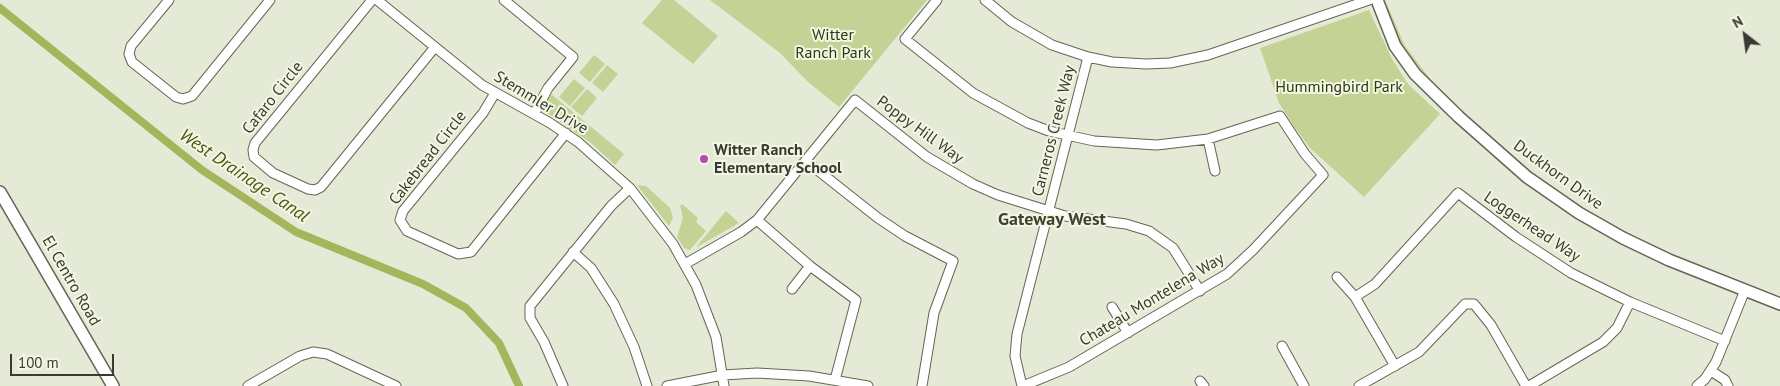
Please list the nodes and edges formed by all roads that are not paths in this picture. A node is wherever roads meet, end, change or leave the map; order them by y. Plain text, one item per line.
1 (169, 0) edge
2 (270, 0) edge
3 (372, 0) edge
4 (377, 0) edge
5 (504, 0) edge
6 (937, 0) edge
7 (985, 0) edge
8 (1369, 0) edge
9 (1377, 0) edge
10 (435, 47) junction
11 (1088, 58) junction
12 (495, 93) junction
13 (534, 114) junction
14 (566, 133) junction
15 (1068, 136) junction
16 (1208, 139) junction
17 (806, 161) junction
18 (1215, 171) dead end
19 (630, 188) junction
20 (0, 192) edge
21 (1048, 212) junction
22 (757, 220) junction
23 (573, 252) junction
24 (685, 264) junction
25 (810, 266) junction
26 (1337, 277) dead end
27 (792, 289) dead end
28 (1745, 290) junction
29 (1200, 291) junction
30 (1355, 297) junction
31 (1630, 302) junction
32 (1780, 304) edge
33 (1112, 307) dead end
34 (1128, 333) junction
35 (1725, 341) junction
36 (1282, 346) dead end
37 (1395, 366) junction
38 (1711, 371) junction
39 (723, 375) junction
40 (835, 380) junction
41 (113, 386) edge
42 (248, 386) edge
43 (396, 386) edge
44 (563, 386) edge
45 (647, 386) edge
46 (667, 386) edge
47 (724, 386) edge
48 (868, 386) edge
49 (922, 386) edge
50 (1023, 386) edge
51 (1304, 386) edge
52 (1360, 386) edge
53 (1527, 386) edge
54 (1697, 386) edge
55 (1728, 386) edge

1 - 2 street
3 - 10 street, Cafaro Circle
4 - 10 street, Stemmler Drive
5 - 13 street
6 - 15 street
7 - 11 street
8 - 11 street
9 - 28 street, Duckhorn Drive
10 - 12 street, Stemmler Drive
11 - 15 street, Carneros Creek Way
12 - 13 street, Stemmler Drive
12 - 14 street, Cakebread Circle
13 - 14 street, Stemmler Drive
14 - 19 street, Stemmler Drive
15 - 16 street
15 - 21 street, Carneros Creek Way
16 - 18 street
16 - 29 street, Chateau Montelena Way
17 - 21 street, Poppy Hill Way
17 - 22 street, Poppy Hill Way
17 - 49 street
19 - 23 street
19 - 24 street, Stemmler Drive
20 - 41 street, El Centro Road
21 - 29 street, Poppy Hill Way
21 - 50 street, Carneros Creek Way
22 - 24 street, Poppy Hill Way
22 - 25 street
23 - 44 street
23 - 45 street
24 - 39 street, Stemmler Drive
25 - 27 street
25 - 40 street
26 - 30 street
28 - 32 street, Duckhorn Drive
28 - 35 street
29 - 34 street, Chateau Montelena Way
30 - 31 street, Loggerhead Way
30 - 37 street
31 - 35 street, Loggerhead Way
31 - 53 street
33 - 34 street
34 - 50 street, Chateau Montelena Way
35 - 38 street
36 - 51 street
37 - 52 street
37 - 53 street
38 - 54 street
38 - 55 street
39 - 40 street
39 - 46 street
39 - 47 street, Stemmler Drive
40 - 48 street
42 - 43 street

